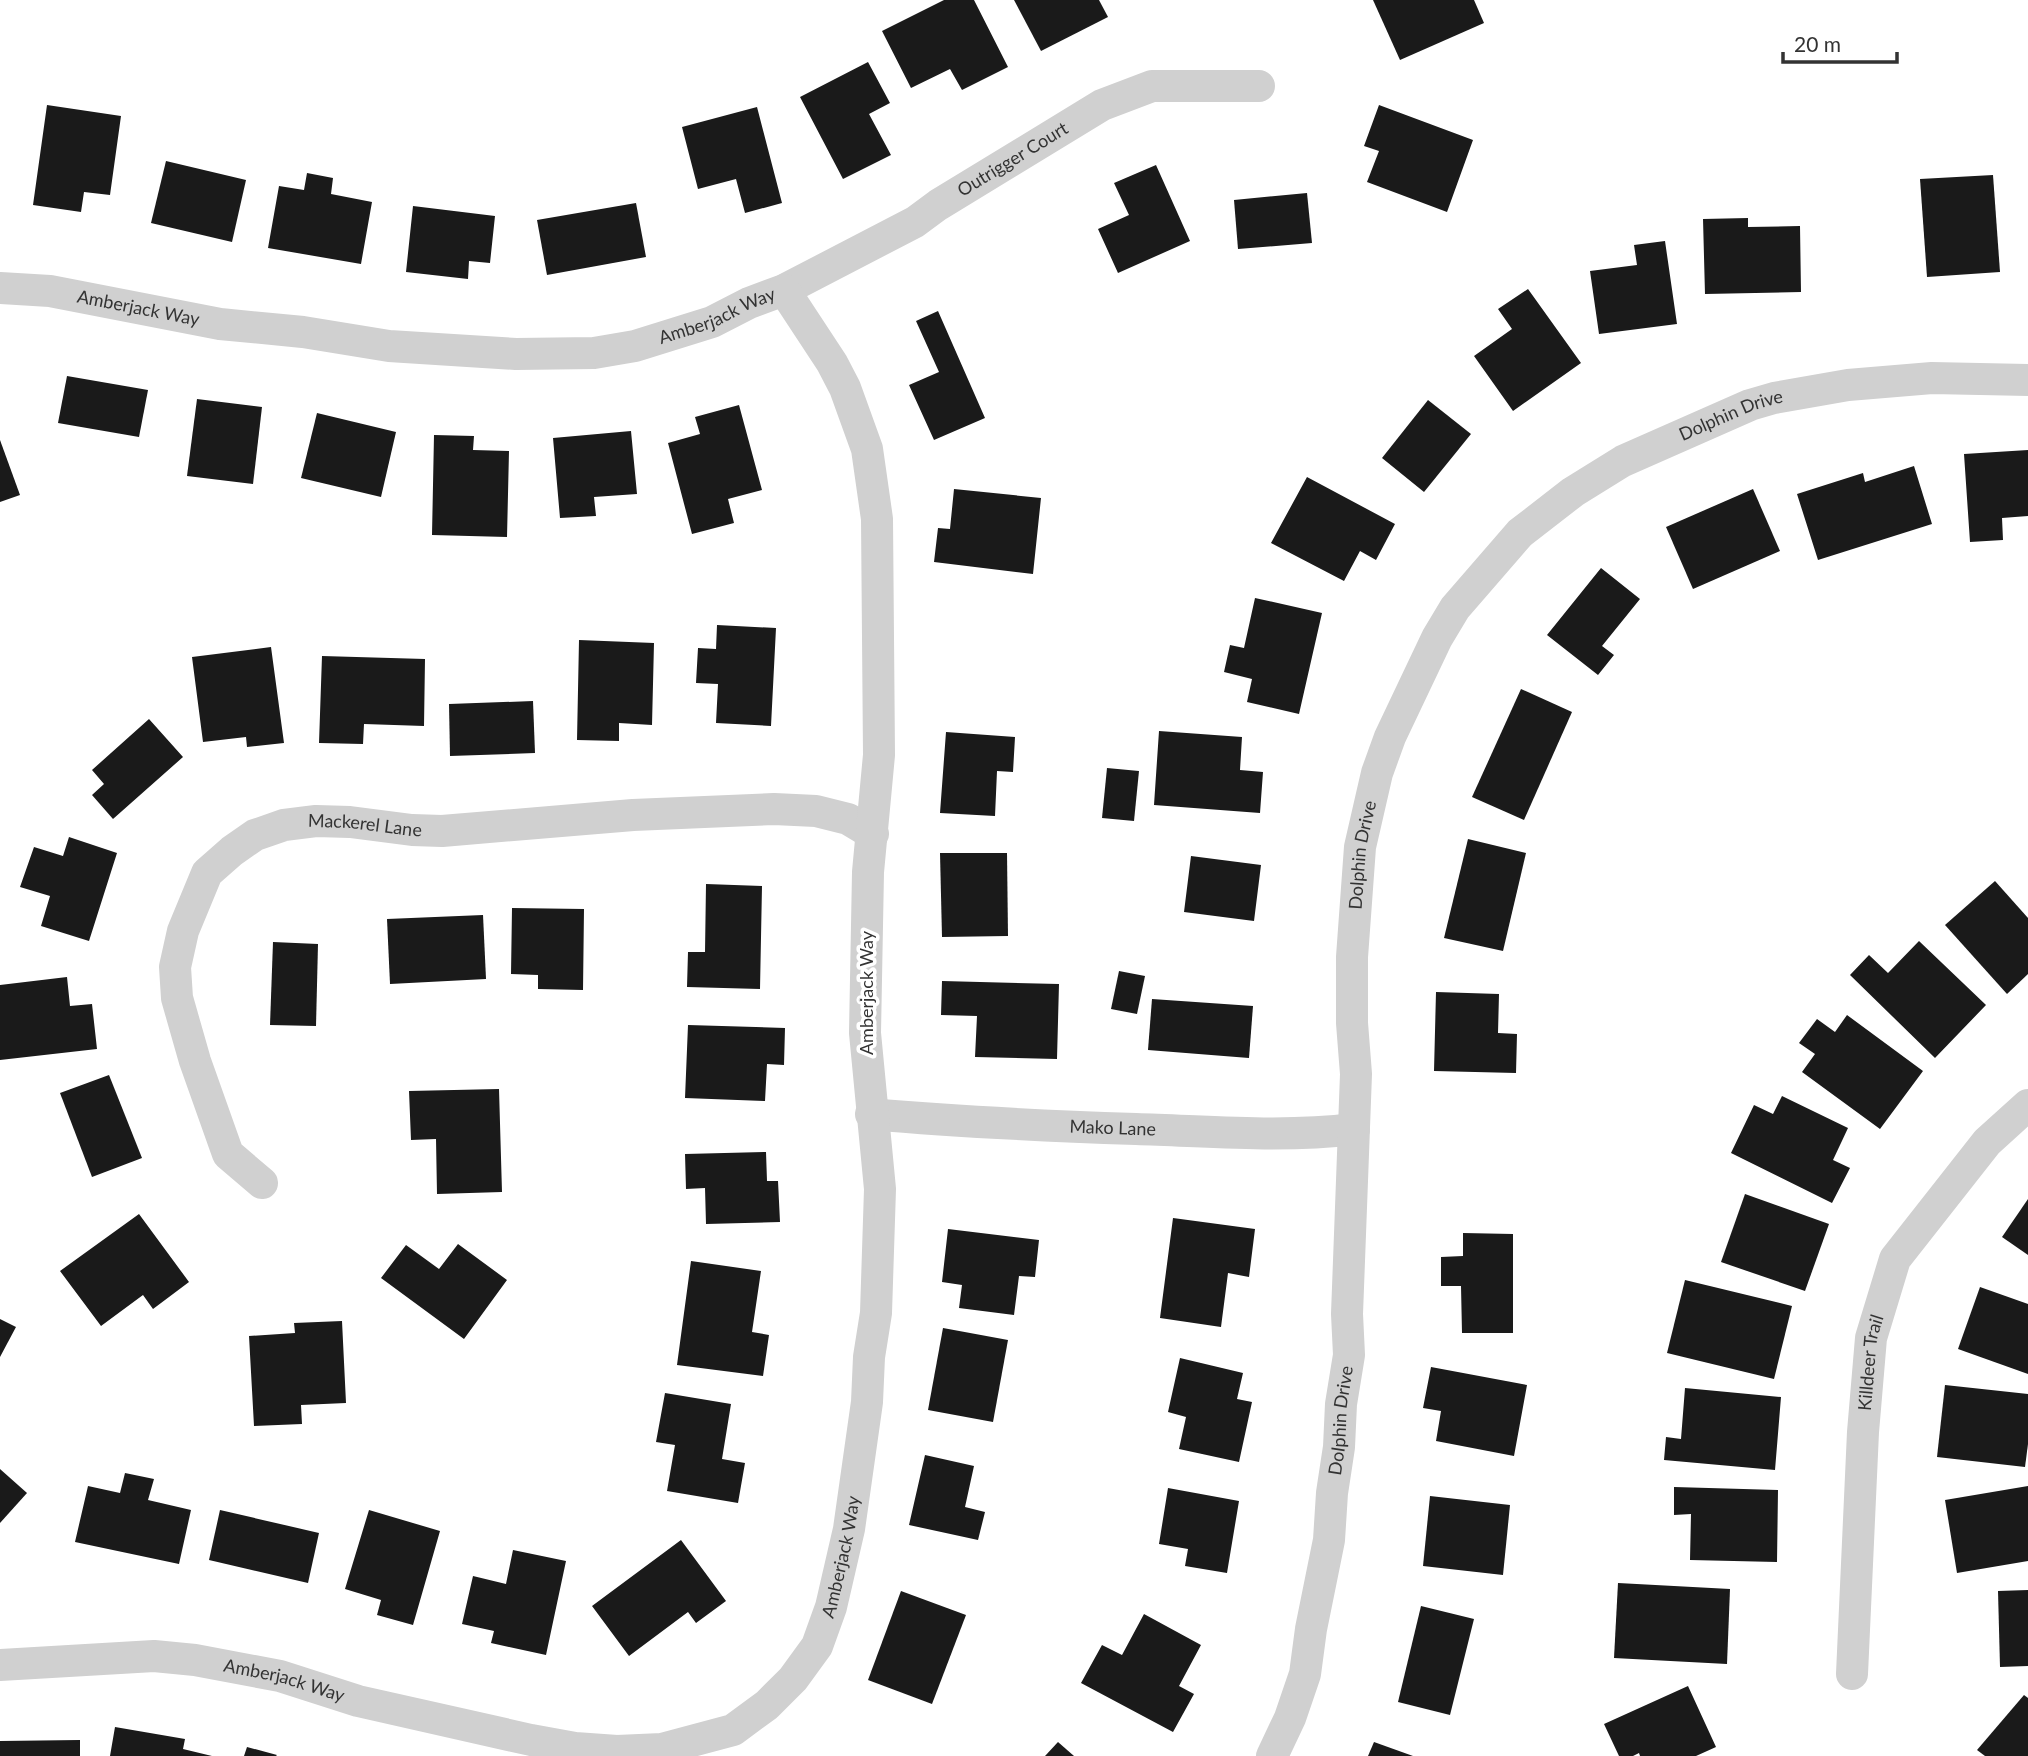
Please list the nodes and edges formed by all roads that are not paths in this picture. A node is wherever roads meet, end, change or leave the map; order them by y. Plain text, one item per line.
1 (1259, 86) dead end
2 (0, 288) edge
3 (783, 290) junction
4 (2028, 380) edge
5 (873, 834) junction
6 (2028, 1105) edge
7 (871, 1114) junction
8 (1354, 1129) junction
9 (262, 1182) dead end
10 (0, 1665) edge
11 (1853, 1674) dead end
12 (1272, 1756) edge

1 - 3 street, Outrigger Court
2 - 3 street, Amberjack Way
3 - 5 street, Amberjack Way
4 - 8 street, Dolphin Drive
5 - 7 street, Amberjack Way
5 - 9 street, Mackerel Lane
6 - 11 street, Killdeer Trail
7 - 8 street, Mako Lane
7 - 10 street, Amberjack Way
8 - 12 street, Dolphin Drive

